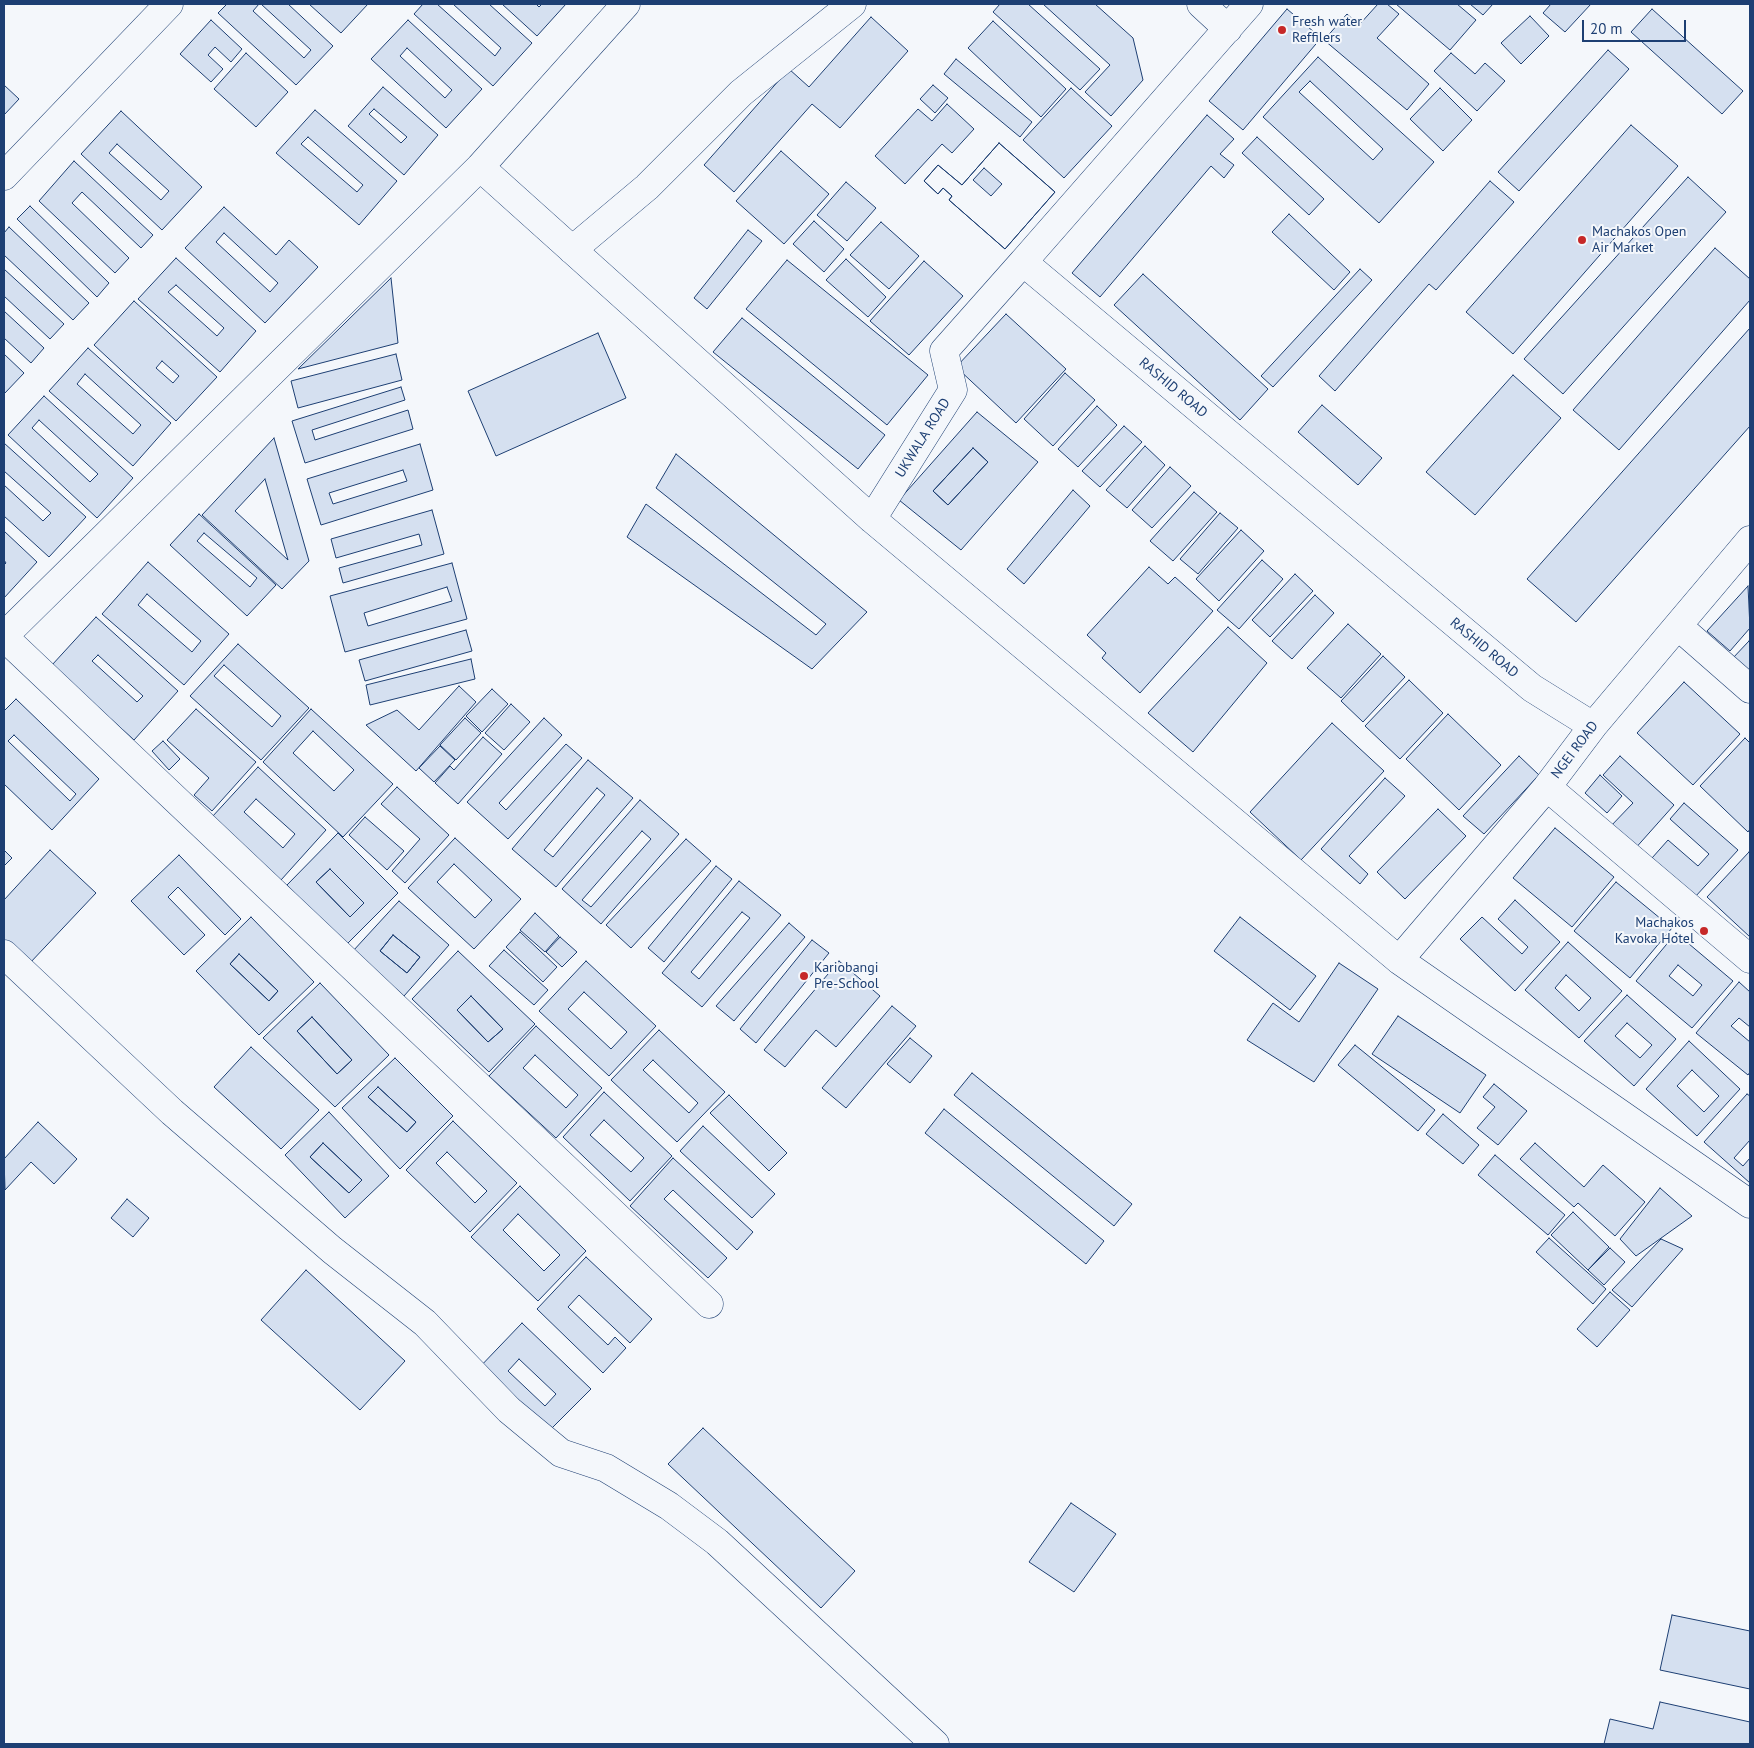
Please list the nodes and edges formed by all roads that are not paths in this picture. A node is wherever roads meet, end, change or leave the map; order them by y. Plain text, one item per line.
1 (169, 4) edge
2 (626, 4) edge
3 (852, 4) edge
4 (1201, 4) edge
5 (1249, 4) edge
6 (1228, 29) junction
7 (480, 167) junction
8 (4, 176) edge
9 (572, 250) junction
10 (1023, 262) junction
11 (872, 519) junction
12 (1750, 540) edge
13 (1678, 626) junction
14 (4, 637) edge
15 (1750, 688) edge
16 (1593, 726) junction
17 (1547, 787) junction
18 (4, 954) edge
19 (1399, 960) junction
20 (1750, 960) edge
21 (1750, 1204) edge
22 (709, 1304) dead end
23 (935, 1744) edge

1 - 8 street
2 - 7 street
3 - 9 street
4 - 6 street
5 - 6 street
6 - 10 street
7 - 9 street
7 - 14 street
9 - 11 street
10 - 11 street, UKWALA ROAD
10 - 16 street, RASHID ROAD
11 - 19 street
12 - 13 street, NGEI ROAD
13 - 15 street
13 - 16 street, NGEI ROAD
14 - 22 street
16 - 17 street, NGEI ROAD
17 - 19 street, NGEI ROAD
17 - 20 street
18 - 23 street
19 - 21 street

